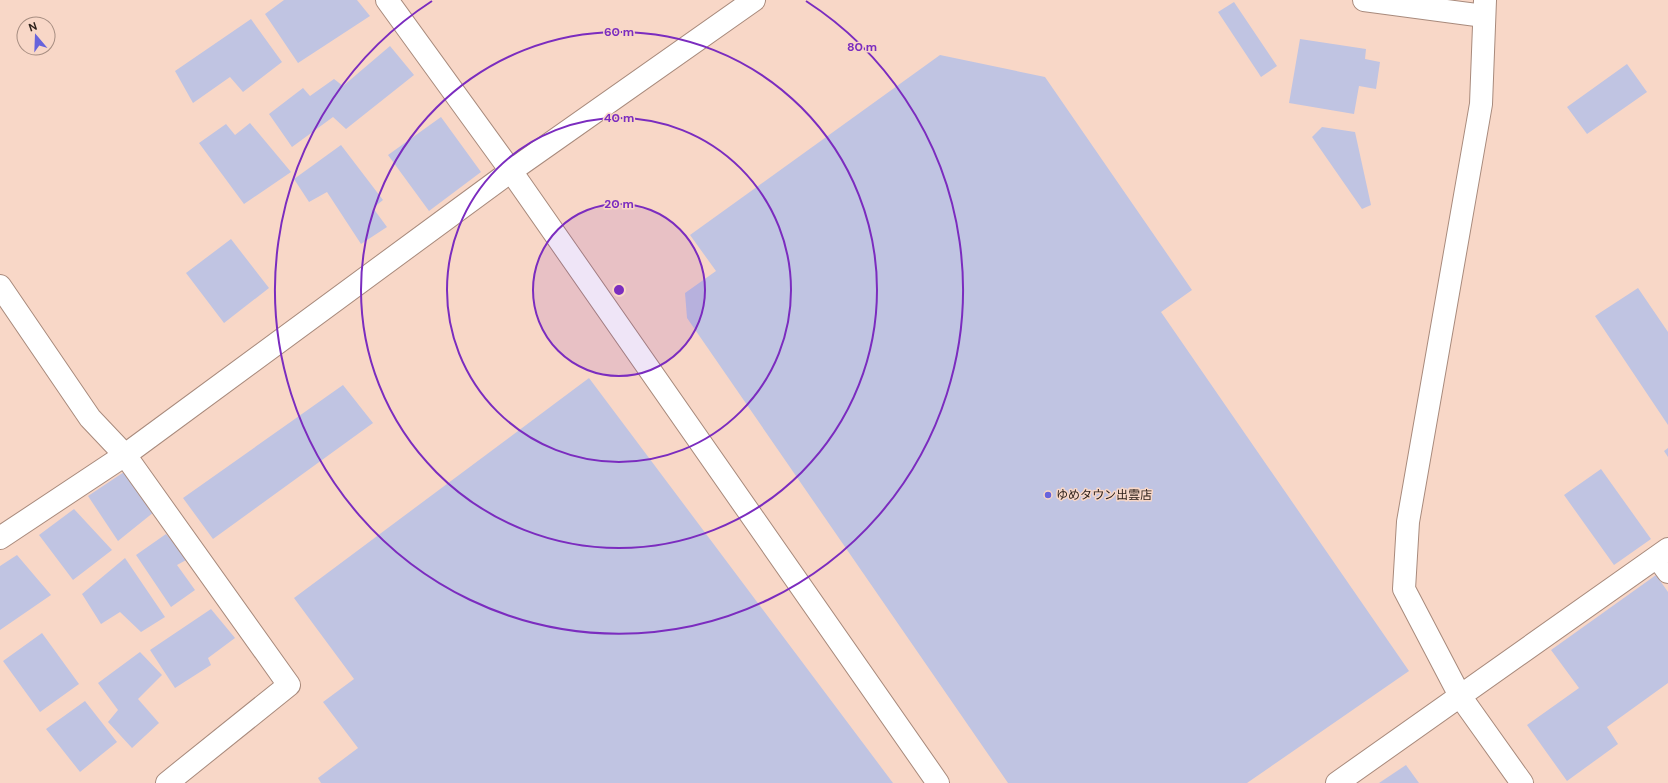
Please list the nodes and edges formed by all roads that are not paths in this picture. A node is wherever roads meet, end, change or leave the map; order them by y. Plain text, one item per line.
1 (387, 0) edge
2 (754, 0) edge
3 (1364, 0) edge
4 (1484, 8) edge
5 (512, 171) junction
6 (0, 286) edge
7 (124, 455) junction
8 (0, 538) edge
9 (1664, 559) edge
10 (1460, 696) junction
11 (167, 783) edge
12 (938, 783) edge
13 (1337, 783) edge
14 (1522, 783) edge

1 - 5 street
2 - 5 street
3 - 4 street
4 - 10 street
5 - 7 street
5 - 12 street
6 - 7 street
7 - 8 street
7 - 11 street
9 - 10 street
10 - 13 street
10 - 14 street

